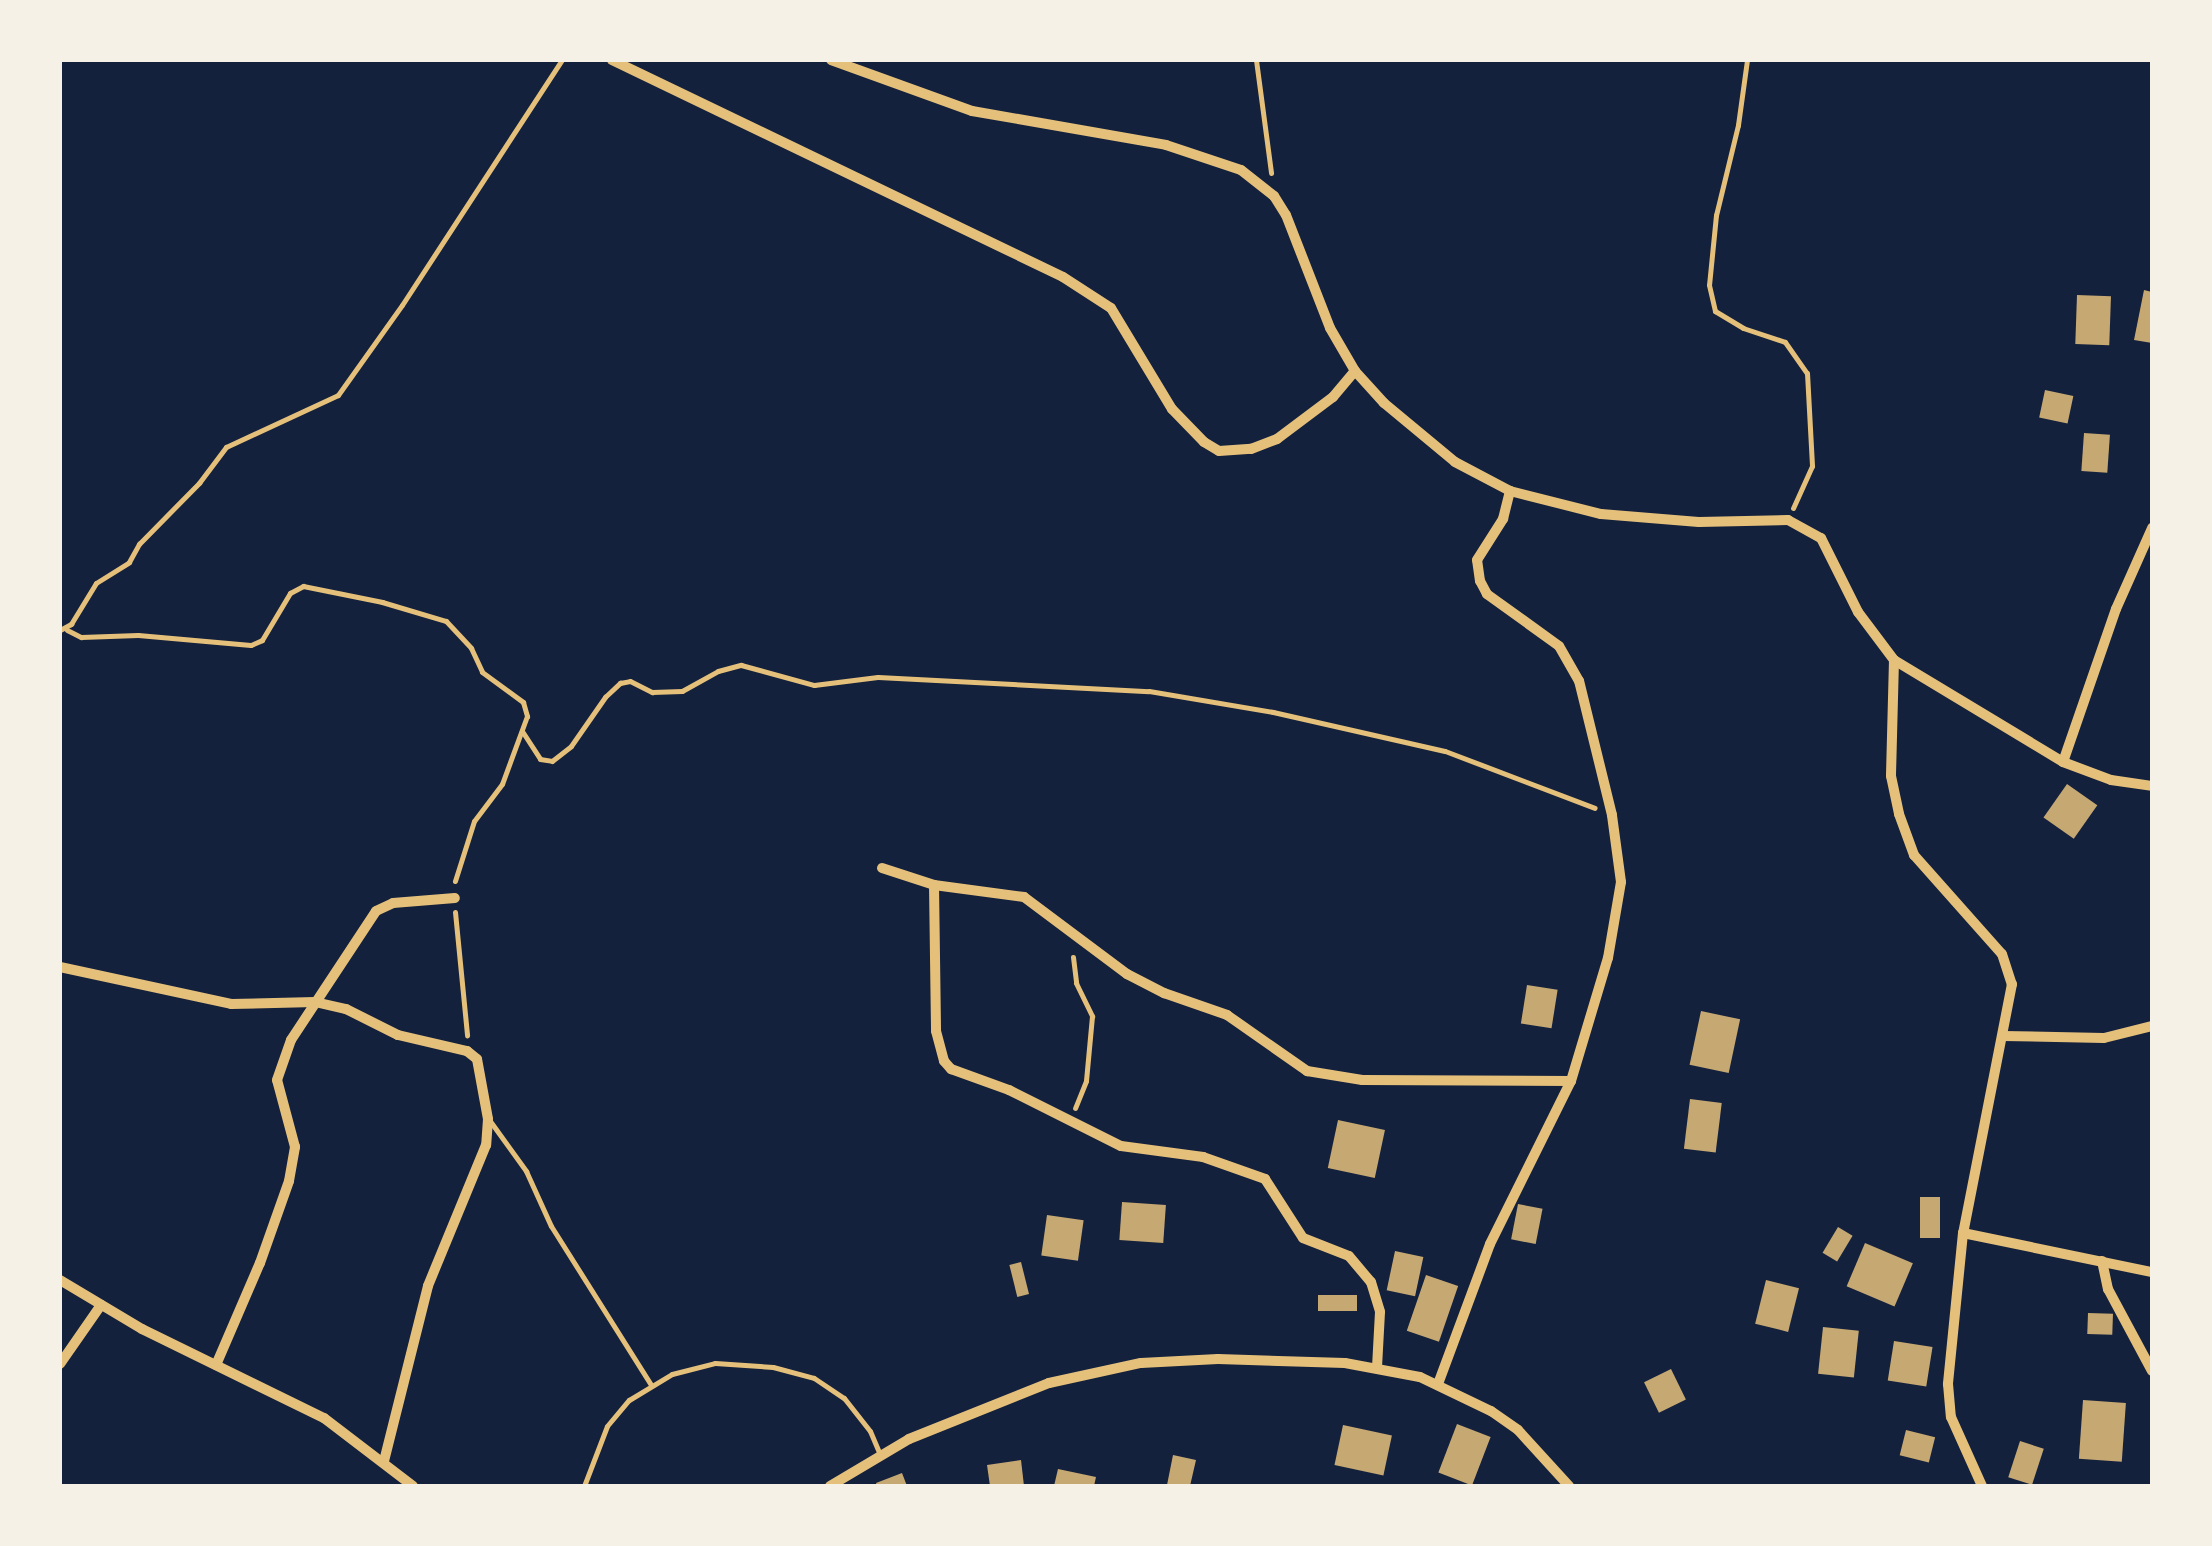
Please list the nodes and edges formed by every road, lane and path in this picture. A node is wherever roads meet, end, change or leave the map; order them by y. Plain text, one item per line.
1 (562, 60) edge
2 (612, 60) edge
3 (830, 60) edge
4 (1256, 60) edge
5 (1748, 60) edge
6 (1274, 196) junction
7 (1355, 371) junction
8 (1510, 490) junction
9 (1788, 520) junction
10 (2152, 528) edge
11 (63, 630) edge
12 (1894, 660) junction
13 (522, 731) junction
14 (2063, 762) junction
15 (2152, 786) edge
16 (1612, 814) junction
17 (882, 868) dead end
18 (934, 885) junction
19 (455, 898) junction
20 (1074, 934) junction
21 (60, 967) edge
22 (315, 1002) junction
23 (2152, 1026) edge
24 (2003, 1036) junction
25 (467, 1051) junction
26 (1571, 1080) junction
27 (488, 1119) junction
28 (1066, 1122) junction
29 (1963, 1233) junction
30 (2102, 1262) junction
31 (2152, 1272) edge
32 (60, 1280) edge
33 (101, 1305) junction
34 (60, 1364) edge
35 (216, 1365) junction
36 (1377, 1367) junction
37 (2152, 1371) edge
38 (1438, 1384) junction
39 (651, 1385) junction
40 (881, 1456) junction
41 (384, 1462) junction
42 (413, 1486) edge
43 (584, 1486) edge
44 (830, 1486) edge
45 (1569, 1486) edge
46 (1982, 1486) edge

1 - 11 path
2 - 7 street
3 - 6 street
4 - 6 path
5 - 9 path
6 - 7 street
7 - 8 street
8 - 9 street
8 - 16 street
9 - 12 street
10 - 14 street
11 - 13 path
12 - 14 street
12 - 24 street
13 - 16 path
13 - 19 path
14 - 15 street
16 - 26 street
17 - 18 street
18 - 20 street
18 - 28 street
19 - 22 street
19 - 25 path
20 - 26 street
20 - 28 path
21 - 22 street
22 - 25 street
22 - 35 street
23 - 24 street
24 - 29 street
25 - 27 street
26 - 38 street
27 - 39 lane
27 - 41 street
28 - 36 street
29 - 30 street
29 - 46 street
30 - 31 street
30 - 37 street
32 - 33 street
33 - 34 street
33 - 35 street
35 - 41 street
36 - 38 street
36 - 40 street
38 - 45 street
39 - 40 lane
39 - 43 lane
40 - 44 street
41 - 42 street

